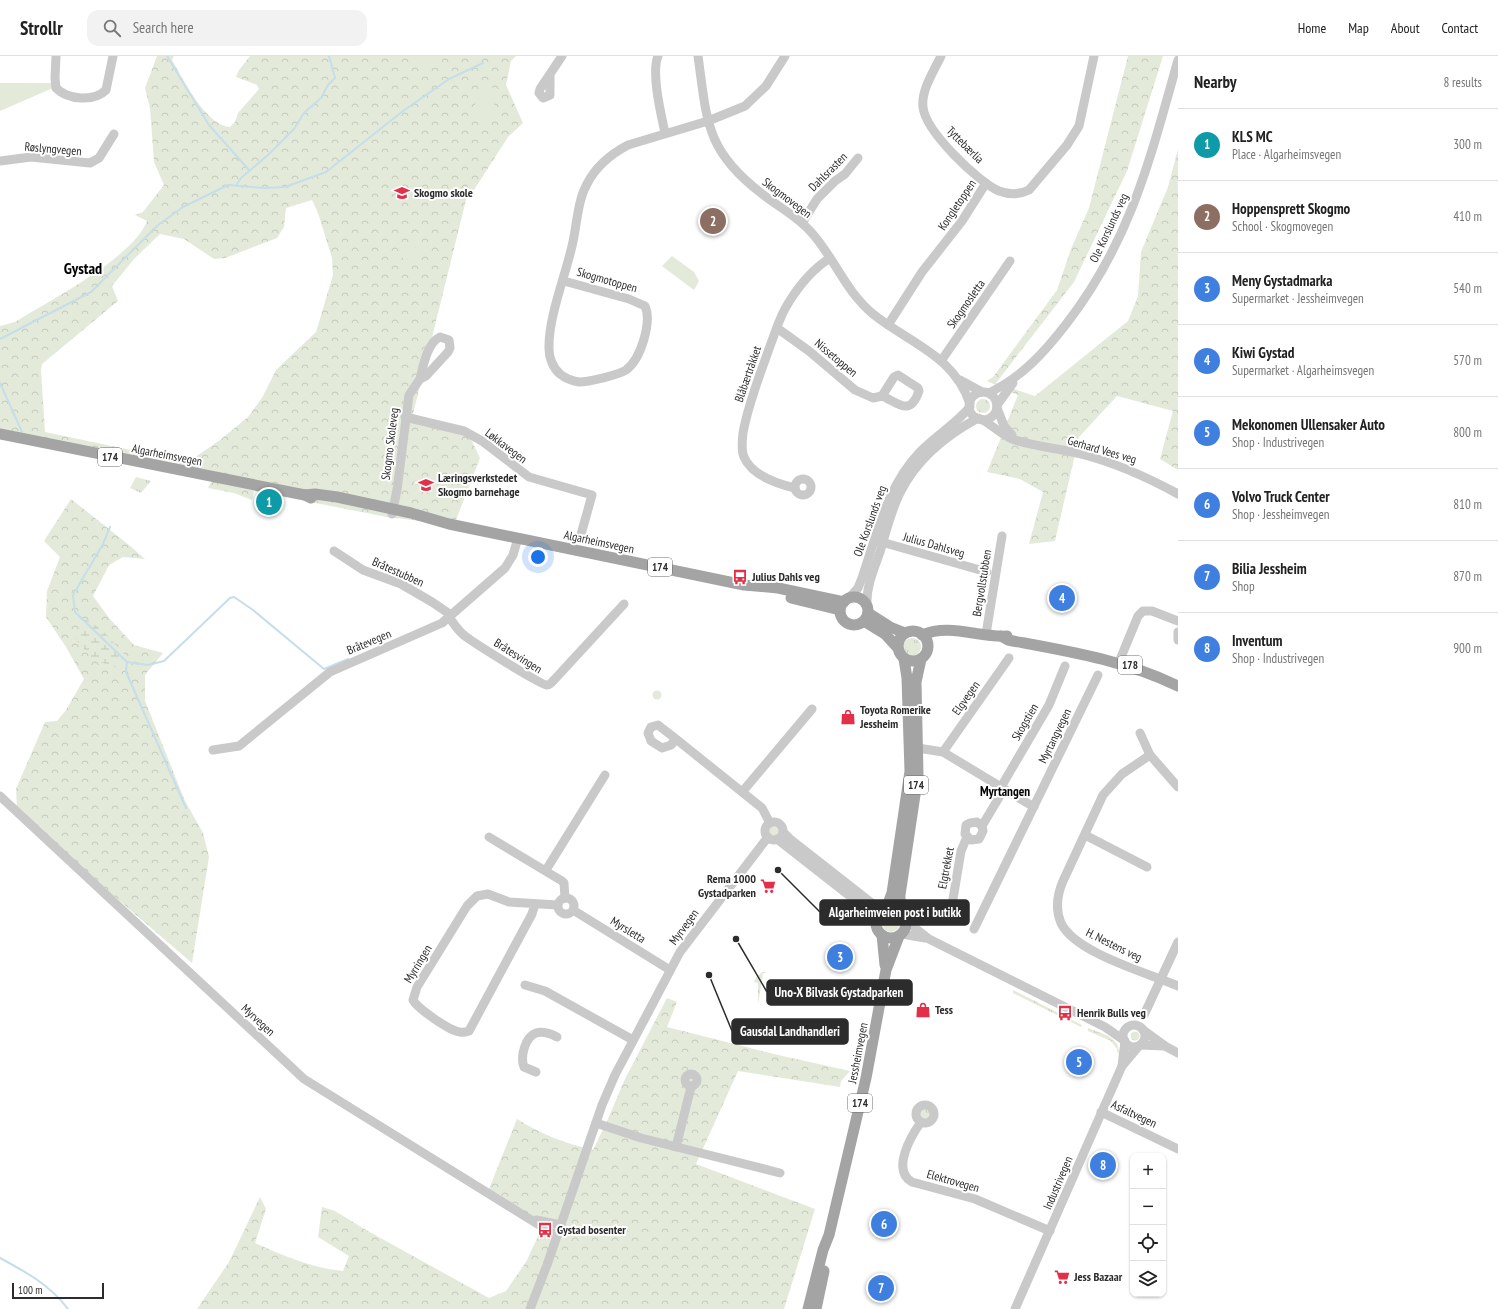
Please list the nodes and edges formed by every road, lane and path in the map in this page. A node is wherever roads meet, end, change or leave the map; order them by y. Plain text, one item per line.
1 (56, 56) edge
2 (113, 56) edge
3 (562, 56) edge
4 (658, 56) edge
5 (698, 56) edge
6 (785, 56) edge
7 (941, 56) edge
8 (1094, 56) edge
9 (1178, 60) edge
10 (550, 75) dead end
11 (708, 121) junction
12 (665, 132) junction
13 (114, 134) dead end
14 (858, 158) dead end
15 (0, 161) edge
16 (986, 183) junction
17 (802, 223) junction
18 (830, 258) junction
19 (1010, 261) dead end
20 (564, 281) junction
21 (888, 325) junction
22 (777, 328) junction
23 (941, 361) junction
24 (420, 380) dead end
25 (960, 380) junction
26 (1014, 380) junction
27 (986, 393) junction
28 (882, 396) dead end
29 (970, 405) junction
30 (997, 406) junction
31 (405, 417) junction
32 (980, 419) junction
33 (0, 434) edge
34 (1014, 440) junction
35 (795, 488) dead end
36 (1178, 494) edge
37 (392, 512) junction
38 (1002, 536) dead end
39 (518, 538) junction
40 (580, 538) dead end
41 (879, 542) junction
42 (334, 551) dead end
43 (987, 572) dead end
44 (845, 603) junction
45 (624, 604) dead end
46 (866, 613) junction
47 (450, 616) junction
48 (1178, 621) edge
49 (953, 632) junction
50 (1178, 632) edge
51 (905, 633) junction
52 (922, 634) junction
53 (986, 634) junction
54 (1178, 640) edge
55 (897, 647) junction
56 (928, 648) junction
57 (1009, 658) dead end
58 (904, 659) junction
59 (921, 659) junction
60 (1119, 662) junction
61 (1065, 666) dead end
62 (1098, 675) dead end
63 (1178, 686) edge
64 (812, 709) dead end
65 (1140, 733) dead end
66 (676, 739) dead end
67 (918, 748) junction
68 (213, 750) dead end
69 (943, 752) junction
70 (1150, 755) junction
71 (605, 775) dead end
72 (1178, 787) edge
73 (1003, 788) junction
74 (743, 791) junction
75 (0, 796) edge
76 (1034, 807) junction
77 (770, 823) junction
78 (982, 826) junction
79 (783, 832) junction
80 (1084, 835) junction
81 (489, 837) dead end
82 (967, 837) junction
83 (772, 838) junction
84 (1147, 867) dead end
85 (546, 870) junction
86 (565, 898) junction
87 (534, 904) junction
88 (557, 905) junction
89 (952, 905) dead end
90 (573, 910) junction
91 (884, 910) junction
92 (900, 911) junction
93 (876, 921) junction
94 (906, 921) junction
95 (974, 929) dead end
96 (882, 935) junction
97 (900, 935) junction
98 (929, 939) junction
99 (1178, 942) edge
100 (670, 970) junction
101 (886, 970) junction
102 (1160, 979) junction
103 (525, 985) dead end
104 (1178, 986) edge
105 (1144, 1015) dead end
106 (1105, 1027) junction
107 (1129, 1027) junction
108 (1142, 1030) junction
109 (557, 1037) dead end
110 (633, 1040) junction
111 (1125, 1041) junction
112 (1139, 1046) junction
113 (1165, 1046) junction
114 (1178, 1053) edge
115 (1122, 1066) junction
116 (536, 1072) dead end
117 (691, 1086) dead end
118 (1101, 1112) junction
119 (921, 1122) dead end
120 (596, 1123) junction
121 (676, 1147) junction
122 (1178, 1149) edge
123 (780, 1173) dead end
124 (532, 1220) junction
125 (561, 1225) junction
126 (1050, 1231) junction
127 (829, 1235) junction
128 (557, 1236) junction
129 (530, 1309) edge
130 (808, 1309) edge
131 (816, 1309) edge
132 (1015, 1309) edge

1 - 2 street
3 - 10 street
4 - 12 street
5 - 11 street, Skogmovegen
6 - 11 street, Skogmotoppen
7 - 16 street, Tyttebærlia
8 - 16 street, Kongletoppen
9 - 26 street, Ole Korslunds veg
11 - 12 street, Skogmotoppen
11 - 17 street, Skogmovegen
12 - 20 street, Skogmotoppen
13 - 15 street, Røslyngvegen
14 - 17 street, Dahlsrasten
16 - 21 street, Kongletoppen
17 - 18 street, Skogmovegen
18 - 21 street, Skogmovegen
18 - 22 street, Blåbærtråkket
19 - 23 street, Skogmosletta
20 - 20 street, Skogmotoppen
21 - 23 street, Skogmovegen
22 - 28 street, Nissetoppen
22 - 35 street, Blåbærtråkket
23 - 25 street, Skogmovegen
24 - 31 street, Skogmo Skoleveg
25 - 27 street, Skogmovegen
25 - 29 street, Skogmovegen
26 - 27 street, Ole Korslunds veg
26 - 30 street, Ole Korslunds veg
27 - 29 street
27 - 30 street
29 - 32 street
29 - 41 street, Ole Korslunds veg
30 - 32 street
30 - 34 street
31 - 37 street, Skogmo Skoleveg
31 - 40 street, Løkkavegen
32 - 34 street, Gerhard Vees veg
32 - 41 street, Ole Korslunds veg
33 - 37 main road, Algarheimsvegen / 174
34 - 36 street, Gerhard Vees veg
37 - 39 main road, Algarheimsvegen / 174
38 - 53 street, Bergvollstubben
39 - 44 main road, Algarheimsvegen / 174
39 - 47 street, Bråtevegen
41 - 43 street, Julius Dahlsveg
41 - 44 street, Ole Korslunds veg
41 - 46 street, Ole Korslunds veg
42 - 47 street, Bråtestubben
44 - 46 main road, 174
44 - 46 main road
45 - 47 street, Bråtesvingen
46 - 51 main road, 174
46 - 55 main road, 174
47 - 68 street, Bråtevegen
48 - 60 street
49 - 52 main road, 178
49 - 53 main road, 178
49 - 56 main road, 178
50 - 54 street
51 - 52 main road, 174
51 - 55 main road
52 - 56 main road
53 - 60 main road, 178
55 - 58 main road, 174
56 - 59 main road, 174
57 - 69 street, Elgvegen
58 - 59 main road
58 - 91 main road, 174
59 - 67 main road, 174
60 - 63 main road, 178
61 - 73 street, Skogstien
62 - 76 street, Myrtangvegen
64 - 74 street
65 - 70 street
66 - 74 street
67 - 69 street
67 - 92 main road, 174
69 - 73 street
70 - 72 street
70 - 80 street, H. Nestens veg
71 - 85 street
73 - 76 street
73 - 78 street, Elgtrekket
74 - 77 street
75 - 124 street, Myrvegen
76 - 95 street, Myrtangvegen
77 - 79 street
77 - 83 street
78 - 82 street, Elgtrekket
78 - 82 street, Elgtrekket
79 - 83 street
79 - 91 street
80 - 84 street
80 - 102 street, H. Nestens veg
81 - 85 street
82 - 89 street, Elgtrekket
83 - 93 street
83 - 100 street, Myrvegen
85 - 86 street
86 - 88 street
86 - 90 street
87 - 87 street, Myrringen
87 - 88 street, Myrringen
88 - 90 street
90 - 100 street, Myrsletta
91 - 92 main road
91 - 93 main road, 174
92 - 94 main road
93 - 96 main road, 174
94 - 97 main road, 174
94 - 98 street
96 - 97 main road
96 - 101 main road, Jessheimvegen / 174
97 - 98 street
97 - 101 main road, Jessheimvegen / 174
98 - 106 street
99 - 102 street
100 - 110 street, Myrvegen
101 - 127 main road, Jessheimvegen / 174
102 - 104 street, H. Nestens veg
102 - 105 street
103 - 110 street
106 - 107 street
106 - 111 street
107 - 108 street
107 - 111 street
108 - 112 street
108 - 113 street
109 - 116 street
110 - 120 street, Myrvegen
111 - 112 street
111 - 115 street, Industrivegen
112 - 113 street
112 - 115 street, Industrivegen
113 - 114 street
115 - 118 street, Industrivegen
117 - 121 street
118 - 122 street, Asfaltvegen
118 - 126 street, Industrivegen
119 - 126 street, Elektrovegen
120 - 121 street
120 - 125 street, Myrvegen
121 - 123 street
124 - 125 street, Myrvegen
124 - 128 street, Myrvegen
125 - 128 street, Myrvegen
126 - 132 street, Industrivegen
127 - 130 main road, Jessheimvegen / 174
127 - 131 main road, Jessheimvegen / 174
128 - 129 street, Myrvegen

